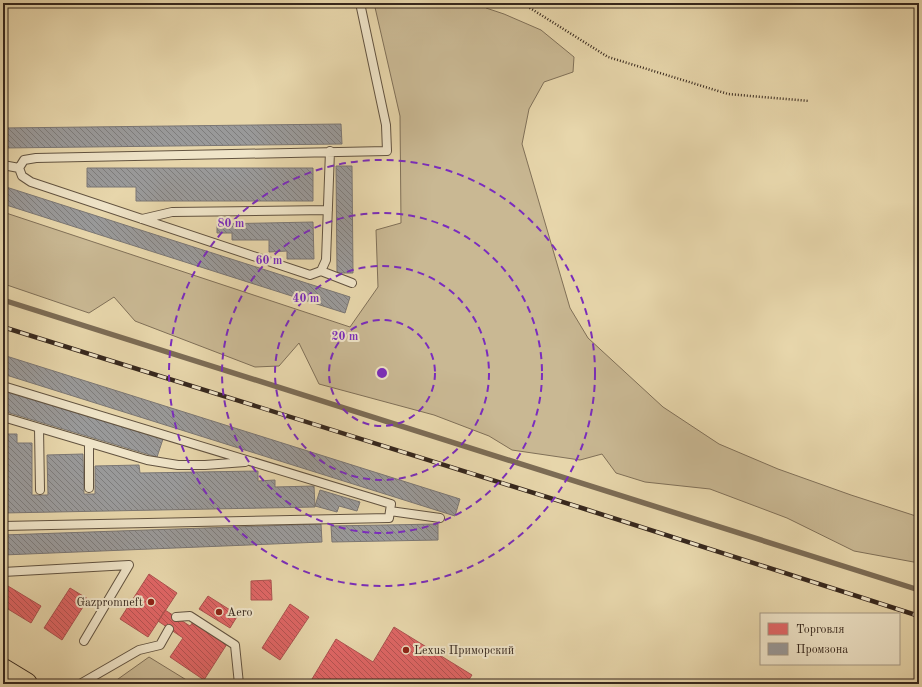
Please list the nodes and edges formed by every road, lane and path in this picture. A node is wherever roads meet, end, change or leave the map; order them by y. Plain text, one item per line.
1 (360, 3) edge
2 (522, 3) edge
3 (809, 101) dead end
4 (330, 151) junction
5 (3, 166) edge
6 (19, 168) junction
7 (328, 210) junction
8 (142, 219) junction
9 (321, 271) junction
10 (352, 283) dead end
11 (3, 386) edge
12 (3, 417) edge
13 (39, 428) junction
14 (89, 443) junction
15 (250, 461) junction
16 (90, 488) dead end
17 (40, 490) dead end
18 (390, 511) junction
19 (440, 518) dead end
20 (3, 526) edge
21 (3, 572) edge
22 (176, 618) dead end
23 (169, 629) dead end
24 (84, 642) dead end
25 (3, 670) edge
26 (26, 684) edge
27 (80, 684) edge
28 (239, 684) edge

1 - 4 lane
2 - 3 path
4 - 6 lane
4 - 7 lane
5 - 6 lane
6 - 8 lane
7 - 8 lane
7 - 9 lane
8 - 9 lane
9 - 10 lane
11 - 15 lane
12 - 13 lane
13 - 14 lane
13 - 17 lane
14 - 15 lane
14 - 16 lane
15 - 18 lane
18 - 19 lane
18 - 20 lane
21 - 24 lane
22 - 28 lane
23 - 27 lane
25 - 26 main road

